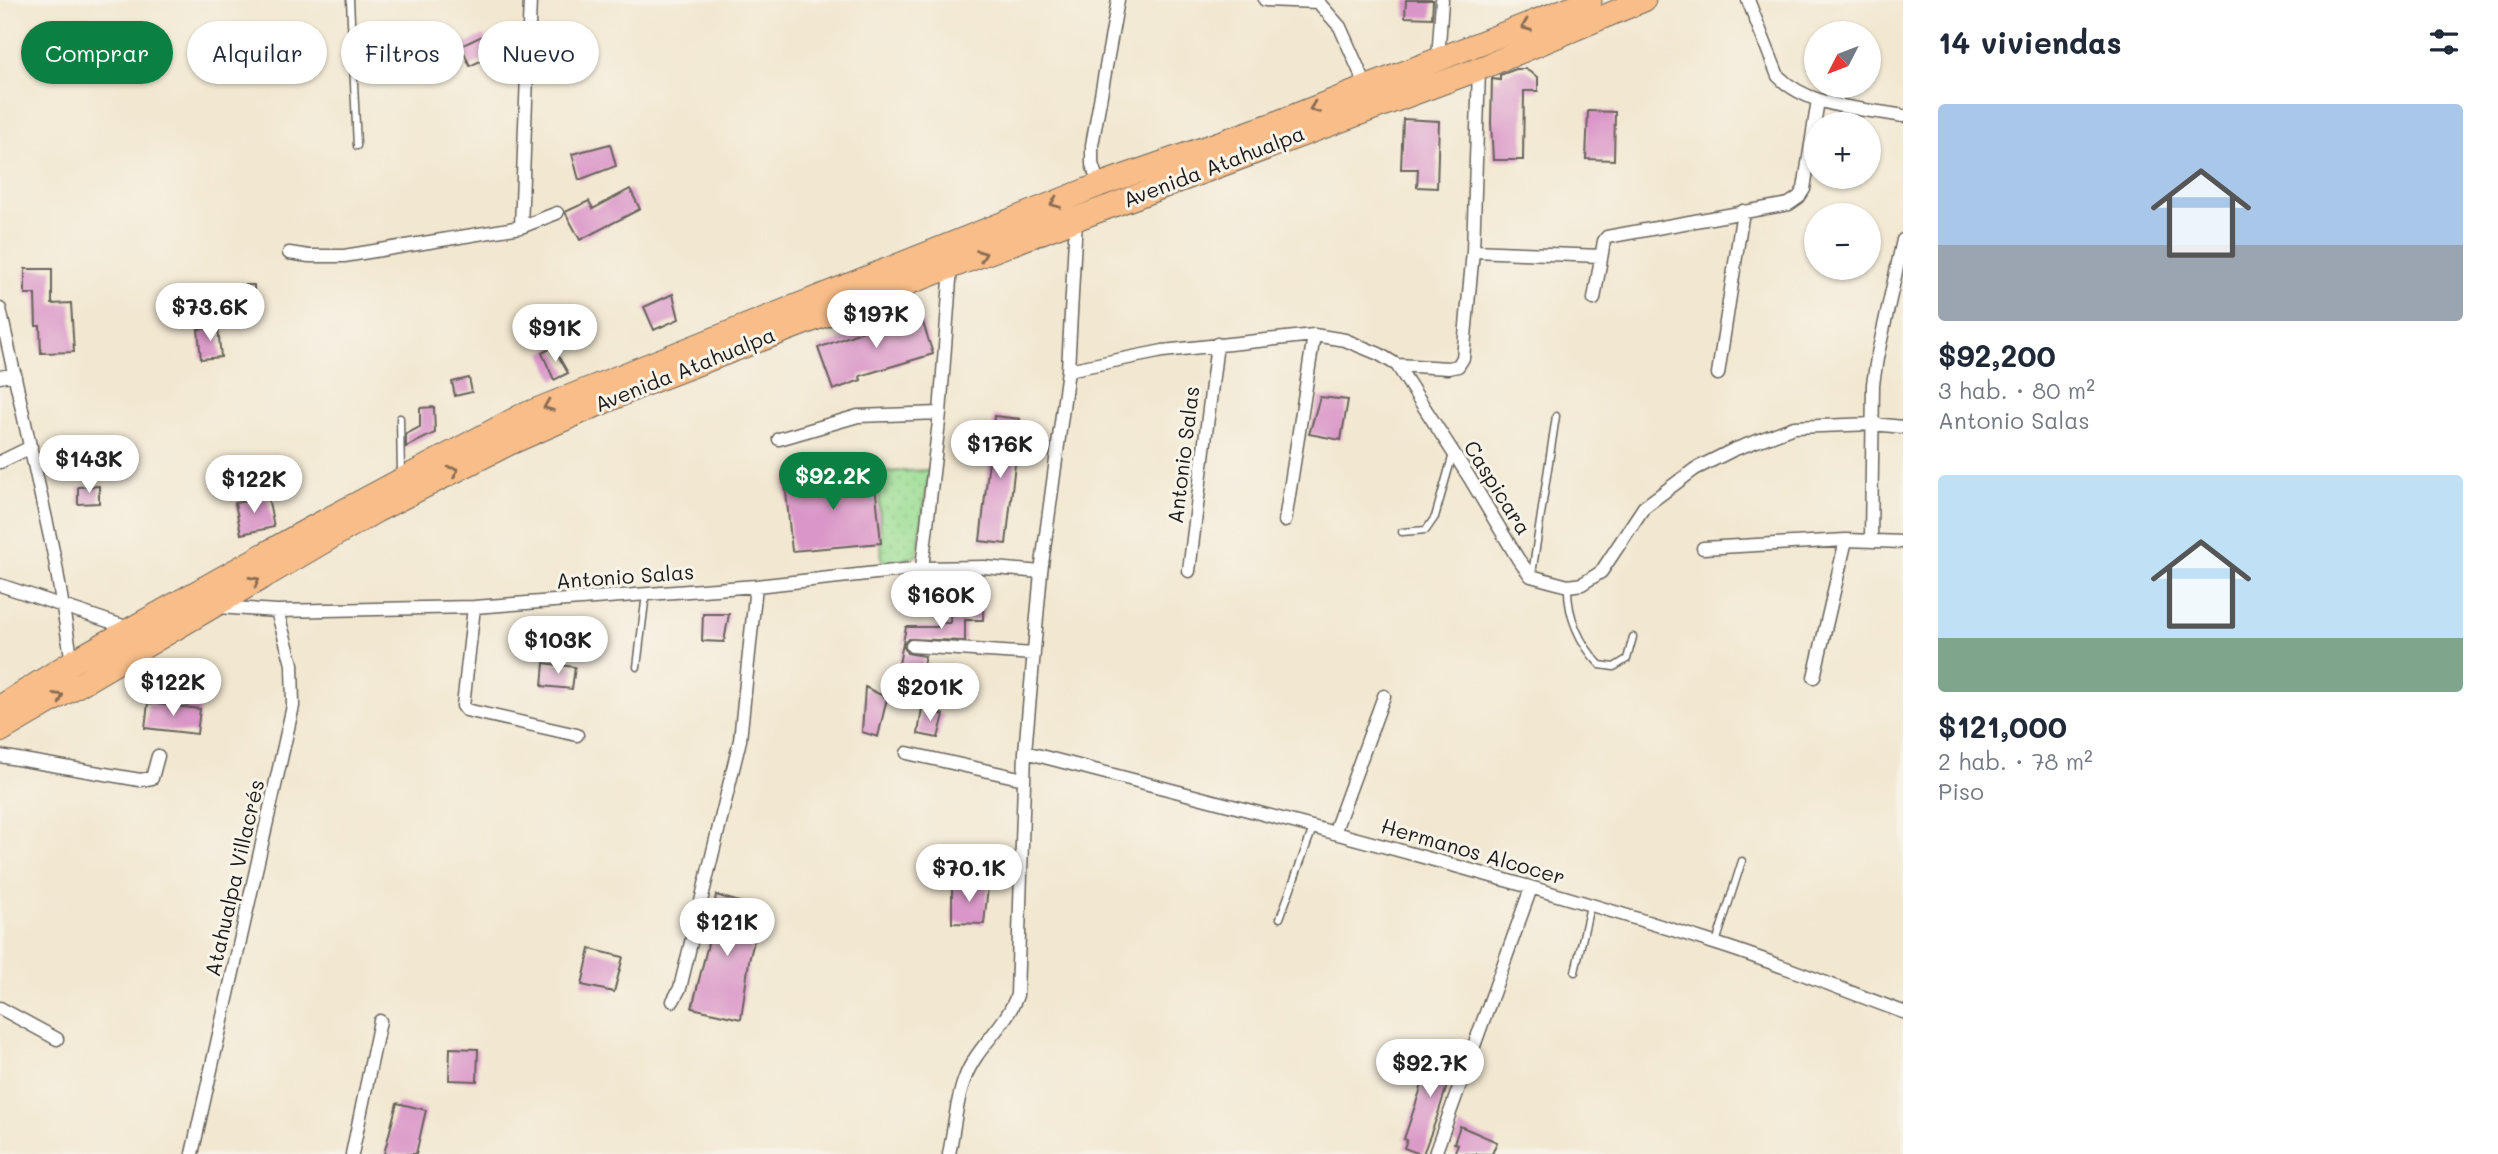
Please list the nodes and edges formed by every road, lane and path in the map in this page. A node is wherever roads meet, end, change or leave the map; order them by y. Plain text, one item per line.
1 (350, 0) edge
2 (530, 0) edge
3 (1118, 0) edge
4 (1265, 0) edge
5 (1443, 0) edge
6 (1590, 0) edge
7 (1644, 0) edge
8 (1748, 0) edge
9 (1318, 1) edge
10 (1438, 60) junction
11 (1479, 69) junction
12 (1367, 88) junction
13 (1818, 100) junction
14 (1903, 116) edge
15 (357, 146) dead end
16 (1099, 185) junction
17 (1743, 211) junction
18 (557, 213) dead end
19 (1076, 219) junction
20 (521, 228) junction
21 (1903, 240) edge
22 (1473, 251) junction
23 (289, 253) dead end
24 (1601, 256) junction
25 (951, 267) junction
26 (1594, 299) dead end
27 (0, 309) edge
28 (1314, 335) junction
29 (1217, 344) junction
30 (1397, 365) junction
31 (1068, 370) junction
32 (15, 374) junction
33 (1718, 374) dead end
34 (0, 377) edge
35 (940, 413) junction
36 (1556, 415) dead end
37 (400, 418) dead end
38 (1873, 424) junction
39 (1903, 427) edge
40 (779, 439) dead end
41 (31, 447) junction
42 (1453, 454) junction
43 (0, 462) edge
44 (401, 479) junction
45 (1284, 520) dead end
46 (1402, 532) dead end
47 (1846, 540) junction
48 (1871, 540) junction
49 (1903, 542) edge
50 (1703, 548) dead end
51 (922, 568) junction
52 (1189, 571) dead end
53 (1041, 572) junction
54 (1531, 576) junction
55 (0, 585) edge
56 (756, 586) junction
57 (1568, 586) junction
58 (646, 594) junction
59 (62, 605) junction
60 (211, 607) junction
61 (474, 607) junction
62 (277, 611) junction
63 (132, 629) junction
64 (1633, 637) dead end
65 (912, 646) dead end
66 (1034, 654) junction
67 (72, 662) junction
68 (638, 667) dead end
69 (1814, 677) dead end
70 (1384, 696) dead end
71 (0, 706) edge
72 (0, 731) edge
73 (577, 734) dead end
74 (1024, 752) junction
75 (907, 753) dead end
76 (0, 756) edge
77 (158, 756) dead end
78 (1024, 779) junction
79 (1313, 827) junction
80 (1334, 832) junction
81 (1742, 861) dead end
82 (1531, 888) junction
83 (1590, 906) junction
84 (1280, 918) dead end
85 (1716, 943) junction
86 (1575, 972) dead end
87 (673, 1001) dead end
88 (0, 1009) edge
89 (1903, 1012) edge
90 (380, 1021) dead end
91 (57, 1039) dead end
92 (192, 1154) edge
93 (352, 1154) edge
94 (949, 1154) edge
95 (1435, 1154) edge

1 - 15 lane
2 - 20 street
3 - 16 street
4 - 9 street
5 - 10 street
6 -> 10 highway, Avenida Atahualpa
7 - 11 highway, Avenida Atahualpa
8 - 13 street
9 - 12 street
10 - 12 highway, Avenida Atahualpa
11 - 19 highway, Avenida Atahualpa
11 - 22 street
12 -> 16 highway, Avenida Atahualpa
13 - 14 street
13 - 17 street
16 -> 44 highway, Avenida Atahualpa
17 - 24 street
17 - 33 street
18 - 20 street
25 -> 19 highway, Avenida Atahualpa
19 - 31 street
20 - 23 street
21 - 38 street
22 - 24 street
22 - 30 street
24 - 26 street
25 - 35 street
60 -> 25 highway, Avenida Atahualpa
27 - 32 street
28 - 29 street, Caspicara
28 - 30 street, Caspicara
28 - 45 street
29 - 31 street, Caspicara
29 - 52 street, Antonio Salas
30 - 42 street, Caspicara
31 - 53 street
32 - 34 street
32 - 41 street
35 - 40 street
35 - 51 street
36 - 54 lane
37 - 44 lane
38 - 39 street
38 - 48 street
38 - 57 street
41 - 43 street
41 - 59 street
42 - 46 lane
42 - 54 street, Caspicara
44 - 63 highway, Avenida Atahualpa
47 - 48 street
47 - 50 street
47 - 69 street
48 - 49 street
51 - 53 street, Antonio Salas
51 - 56 street, Antonio Salas
53 - 66 street
54 - 57 street
55 - 59 street
56 - 58 street, Antonio Salas
56 - 87 street
57 - 64 lane
58 - 61 street, Antonio Salas
58 - 68 lane
59 - 63 street
59 - 67 street
60 - 62 street, Antonio Salas
72 -> 60 highway, Avenida Atahualpa
61 - 62 street, Antonio Salas
61 - 73 street
62 - 92 street, Atahualpa Villacrés
63 - 67 highway, Avenida Atahualpa
65 - 66 street
66 - 74 street
67 - 71 highway, Avenida Atahualpa
70 - 80 street
74 - 78 street
74 - 79 street, Hermanos Alcocer
75 - 78 street
76 - 77 street
78 - 94 street
79 - 80 street, Hermanos Alcocer
79 - 84 lane
80 - 82 street, Hermanos Alcocer
81 - 85 lane
82 - 83 street, Hermanos Alcocer
82 - 95 street
83 - 85 street, Hermanos Alcocer
83 - 86 lane
85 - 89 street, Hermanos Alcocer
88 - 91 street
90 - 93 street

